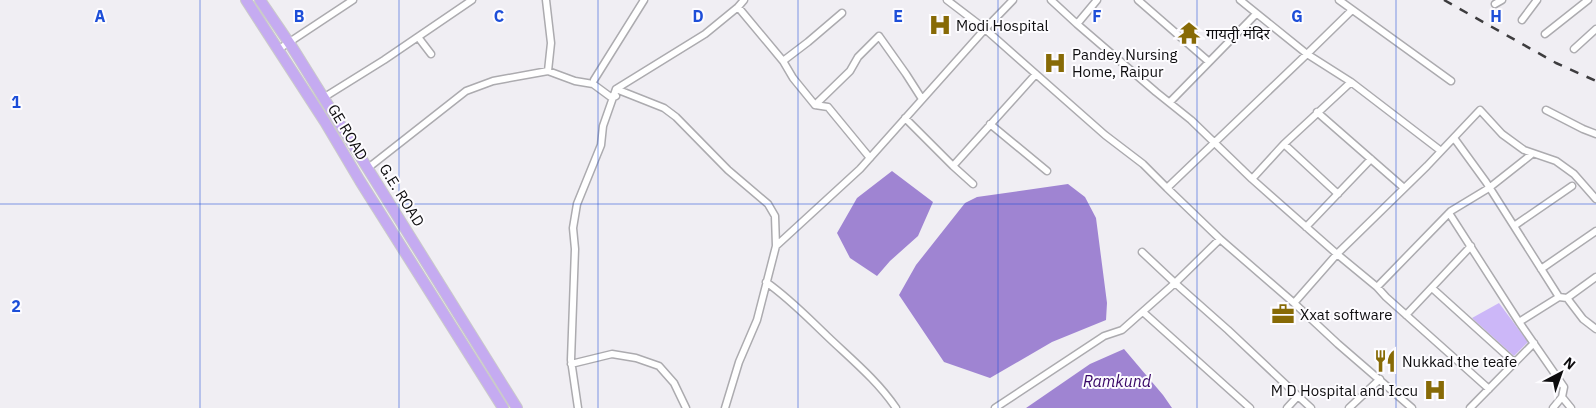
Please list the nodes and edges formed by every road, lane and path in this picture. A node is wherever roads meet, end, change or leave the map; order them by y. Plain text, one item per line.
1 (246, 0) edge
2 (260, 0) edge
3 (353, 0) edge
4 (472, 0) edge
5 (546, 0) edge
6 (644, 0) edge
7 (744, 0) edge
8 (947, 0) edge
9 (1013, 0) edge
10 (1051, 0) edge
11 (1097, 0) edge
12 (1138, 0) edge
13 (1240, 0) edge
14 (1339, 0) edge
15 (1502, 0) edge
16 (1537, 0) edge
17 (1588, 0) edge
18 (1495, 4) dead end
19 (738, 7) junction
20 (1352, 10) junction
21 (842, 13) dead end
22 (1256, 14) junction
23 (1522, 20) dead end
24 (1077, 24) junction
25 (985, 29) junction
26 (1596, 29) edge
27 (1545, 34) dead end
28 (418, 37) junction
29 (290, 43) junction
30 (279, 49) junction
31 (1574, 49) dead end
32 (430, 54) dead end
33 (1307, 54) junction
34 (783, 61) junction
35 (1208, 61) junction
36 (548, 71) junction
37 (1036, 74) junction
38 (594, 80) dead end
39 (1450, 81) dead end
40 (1351, 82) junction
41 (616, 89) junction
42 (624, 92) junction
43 (324, 98) junction
44 (613, 98) junction
45 (922, 99) junction
46 (1170, 102) junction
47 (816, 105) junction
48 (1546, 110) dead end
49 (1318, 112) junction
50 (905, 118) junction
51 (990, 124) junction
52 (1596, 134) edge
53 (1454, 138) junction
54 (1215, 144) junction
55 (1284, 144) junction
56 (1441, 151) junction
57 (1532, 154) junction
58 (870, 158) junction
59 (1371, 159) junction
60 (952, 166) junction
61 (368, 168) junction
62 (1047, 171) dead end
63 (1252, 179) junction
64 (973, 184) dead end
65 (1572, 186) dead end
66 (1166, 188) junction
67 (1404, 188) junction
68 (1489, 188) junction
69 (1338, 194) junction
70 (1596, 199) edge
71 (1449, 214) junction
72 (1514, 226) junction
73 (1306, 227) junction
74 (1596, 231) edge
75 (1220, 239) junction
76 (776, 246) junction
77 (1471, 246) junction
78 (1142, 252) dead end
79 (1336, 254) junction
80 (1541, 269) junction
81 (1596, 277) edge
82 (766, 282) junction
83 (1175, 283) junction
84 (1377, 287) junction
85 (1432, 288) junction
86 (1559, 296) junction
87 (1567, 298) junction
88 (1294, 303) junction
89 (1143, 312) junction
90 (1406, 315) junction
91 (1519, 322) junction
92 (1596, 329) edge
93 (1534, 343) junction
94 (1514, 362) junction
95 (571, 364) junction
96 (1380, 379) junction
97 (1489, 389) junction
98 (1298, 396) junction
99 (1562, 397) junction
100 (503, 408) edge
101 (518, 408) edge
102 (578, 408) edge
103 (686, 408) edge
104 (726, 408) edge
105 (896, 408) edge
106 (995, 408) edge
107 (1250, 408) edge
108 (1287, 408) edge
109 (1311, 408) edge
110 (1349, 408) edge
111 (1412, 408) edge
112 (1470, 408) edge
113 (1553, 408) edge
114 (1571, 408) edge

1 - 30 main road, GE ROAD
2 - 29 main road, G.E. ROAD
3 - 29 street
4 - 28 street
5 - 36 street
6 - 38 street
7 - 19 street
8 - 25 street
9 - 25 street
10 - 24 street
11 - 24 street
12 - 35 street
13 - 22 street
14 - 20 street
15 - 18 street
16 - 23 street
17 - 27 street
19 - 34 street
19 - 41 street
20 - 33 street
20 - 39 street
21 - 34 street
22 - 33 street
22 - 35 street
24 - 46 street
25 - 37 street
25 - 45 street
26 - 31 street
28 - 32 street
28 - 43 street
29 - 30 street
29 - 43 main road, G.E. ROAD
30 - 100 main road, GE ROAD
33 - 40 street
33 - 54 street
34 - 47 street
35 - 46 street
36 - 44 street
36 - 61 street
37 - 51 street
37 - 66 street
40 - 49 street
40 - 56 street
41 - 42 street
41 - 44 street
42 - 44 street
42 - 76 street
43 - 61 main road, G.E. ROAD
44 - 95 street
45 - 47 street
45 - 50 street
46 - 54 street
47 - 58 street
48 - 52 street
49 - 55 street
49 - 59 street
50 - 58 street
50 - 60 street
51 - 60 street
51 - 62 street
53 - 56 street
53 - 57 street
53 - 68 street
54 - 63 street
54 - 66 street
55 - 63 street
55 - 69 street
56 - 67 street
57 - 68 street
57 - 70 street
58 - 76 street
59 - 67 street
59 - 69 street
60 - 64 street
61 - 101 main road, G.E. ROAD
63 - 73 street
65 - 72 street
66 - 75 street
67 - 79 street
68 - 71 street
68 - 72 street
69 - 73 street
71 - 77 street
71 - 84 street
72 - 80 street
73 - 79 street
74 - 80 street
75 - 83 street
75 - 88 street
76 - 82 street
77 - 85 street
77 - 91 street
78 - 83 street
79 - 84 street
79 - 88 street
80 - 86 street
81 - 87 street
82 - 104 street
82 - 105 street
83 - 89 street
83 - 98 street
84 - 90 street
85 - 90 street
85 - 94 street
86 - 87 street
86 - 91 street
87 - 92 street
88 - 96 street
89 - 106 street
89 - 107 street
90 - 97 street
91 - 93 street
93 - 94 street
93 - 99 street
94 - 97 street
95 - 102 street
95 - 103 street
96 - 110 street
96 - 111 street
97 - 112 street
98 - 108 street
98 - 109 street
99 - 113 street
99 - 114 street

